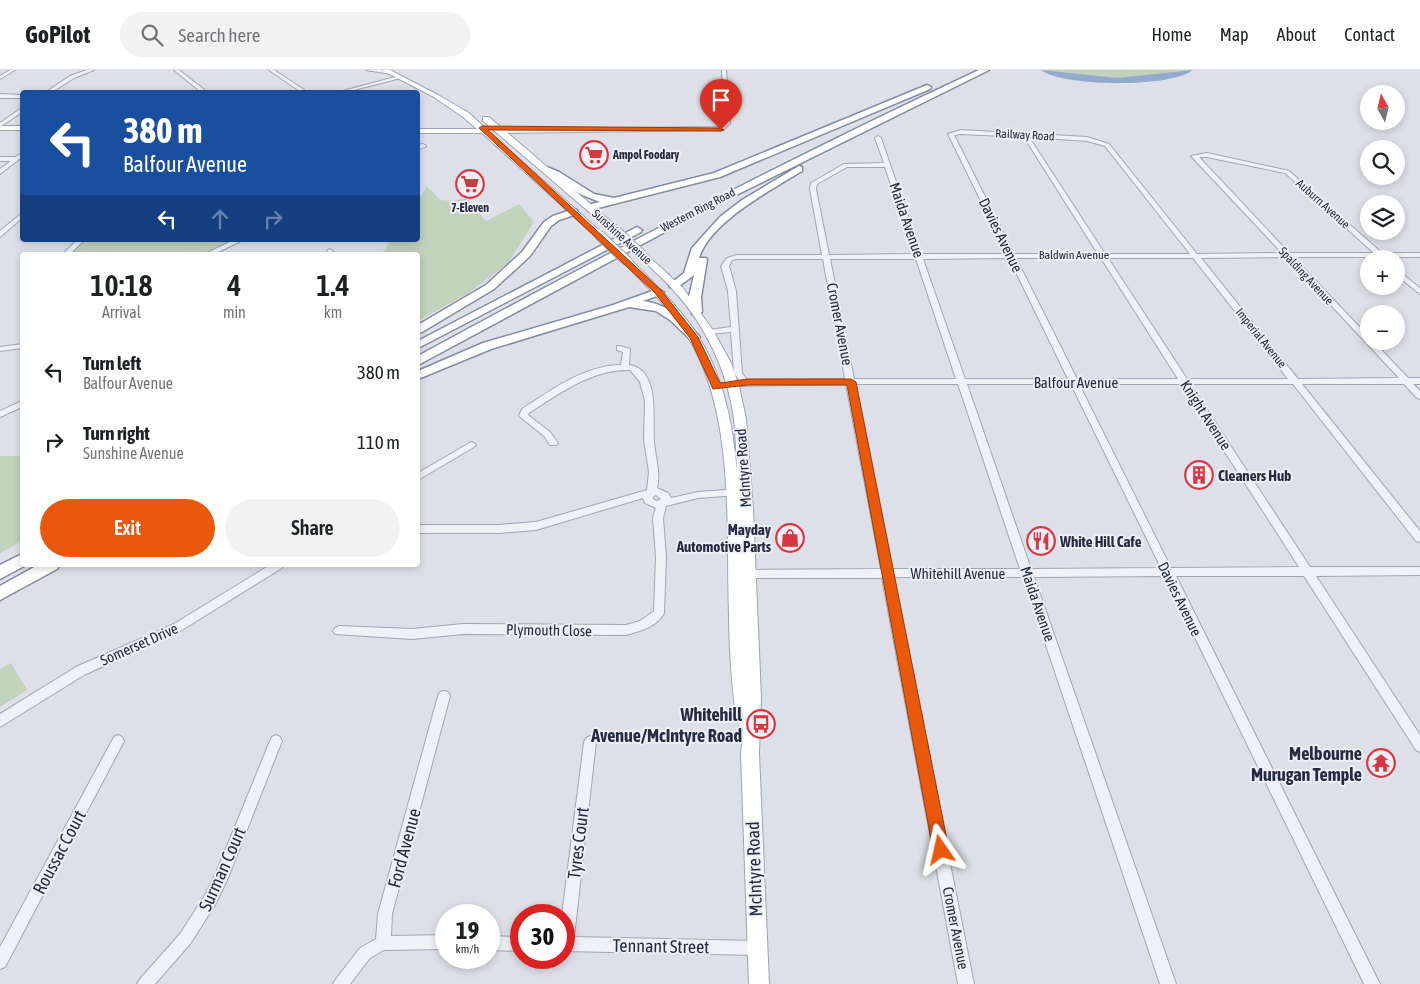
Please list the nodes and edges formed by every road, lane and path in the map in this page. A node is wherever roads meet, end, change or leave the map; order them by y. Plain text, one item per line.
1 (13, 70) edge
2 (92, 70) edge
3 (176, 70) edge
4 (271, 70) edge
5 (368, 70) edge
6 (724, 70) edge
7 (967, 70) edge
8 (985, 70) edge
9 (395, 74) edge
10 (0, 78) edge
11 (53, 90) edge
12 (201, 90) edge
13 (301, 90) edge
14 (350, 90) edge
15 (0, 96) edge
16 (20, 96) edge
17 (472, 109) dead end
18 (20, 112) edge
19 (481, 115) dead end
20 (858, 118) junction
21 (879, 120) junction
22 (475, 122) junction
23 (0, 127) edge
24 (20, 128) edge
25 (420, 129) edge
26 (420, 129) edge
27 (420, 129) edge
28 (484, 130) junction
29 (498, 130) junction
30 (554, 130) junction
31 (468, 131) junction
32 (530, 131) junction
33 (953, 132) joint
34 (1026, 135) junction
35 (878, 138) dead end
36 (510, 140) junction
37 (1098, 141) joint
38 (504, 149) junction
39 (1195, 155) joint
40 (20, 157) edge
41 (0, 159) edge
42 (887, 165) junction
43 (763, 166) dead end
44 (548, 170) junction
45 (0, 172) edge
46 (616, 200) junction
47 (566, 205) junction
48 (590, 207) junction
49 (574, 212) junction
50 (20, 217) edge
51 (14, 223) junction
52 (20, 223) edge
53 (643, 227) dead end
54 (0, 235) edge
55 (708, 237) junction
56 (79, 242) edge
57 (235, 242) edge
58 (1373, 250) edge
59 (68, 252) edge
60 (213, 252) edge
61 (526, 254) junction
62 (1011, 255) junction
63 (1195, 255) junction
64 (1287, 255) junction
65 (1420, 255) edge
66 (827, 256) junction
67 (919, 256) junction
68 (1103, 256) junction
69 (1405, 256) edge
70 (1360, 257) edge
71 (729, 260) joint
72 (1405, 279) edge
73 (674, 285) junction
74 (658, 292) junction
75 (1420, 292) edge
76 (616, 306) junction
77 (696, 312) junction
78 (420, 329) edge
79 (734, 329) junction
80 (709, 332) junction
81 (694, 337) junction
82 (420, 344) edge
83 (20, 346) edge
84 (620, 348) dead end
85 (0, 349) edge
86 (420, 360) edge
87 (625, 367) junction
88 (420, 375) edge
89 (714, 381) junction
90 (1185, 381) junction
91 (1295, 381) junction
92 (1406, 381) junction
93 (1420, 381) edge
94 (851, 382) junction
95 (963, 382) junction
96 (1074, 382) junction
97 (739, 384) junction
98 (1420, 396) edge
99 (20, 405) edge
100 (0, 414) edge
101 (553, 443) dead end
102 (471, 445) dead end
103 (420, 476) edge
104 (655, 481) junction
105 (739, 492) junction
106 (650, 498) junction
107 (663, 498) junction
108 (658, 518) junction
109 (420, 529) edge
110 (1420, 538) edge
111 (20, 561) edge
112 (47, 567) edge
113 (275, 567) edge
114 (1420, 571) edge
115 (0, 572) edge
116 (1027, 572) junction
117 (1167, 572) junction
118 (1306, 572) junction
119 (888, 573) junction
120 (742, 574) junction
121 (0, 594) edge
122 (338, 631) dead end
123 (444, 696) dead end
124 (0, 721) edge
125 (276, 741) dead end
126 (118, 742) dead end
127 (590, 742) dead end
128 (1420, 746) edge
129 (570, 904) edge
130 (435, 942) edge
131 (382, 943) junction
132 (575, 944) edge
133 (757, 948) junction
134 (0, 962) edge
135 (145, 984) edge
136 (341, 984) edge
137 (759, 984) edge
138 (966, 984) edge
139 (1168, 984) edge
140 (1372, 984) edge

1 - 10 street
2 - 11 street
3 - 12 street
4 - 13 street
5 - 9 street
6 - 30 street
7 - 20 highway
8 - 21 highway, Western Ring Road
9 - 14 street
9 - 17 main road
9 - 22 main road, Sunshine Avenue
15 - 16 street
18 - 23 street
19 - 29 main road, Sunshine Avenue
20 - 43 highway
20 - 46 highway
21 - 55 highway
21 - 86 highway, Western Ring Road
22 - 25 main road
22 - 28 main road, Sunshine Avenue
23 - 24 main road
26 - 28 main road
27 - 31 main road
28 - 29 main road
28 - 31 main road
28 - 38 main road, Sunshine Avenue
29 - 30 street
29 - 32 street
29 - 36 main road, Sunshine Avenue
30 - 32 street
31 - 38 main road
32 - 36 street
33 - 34 street, Railway Road
33 - 62 street, Davies Avenue
34 - 37 street, Railway Road
34 - 68 street, Knight Avenue
35 - 42 street, Maida Avenue
36 - 44 main road, Sunshine Avenue
37 - 63 street, Imperial Avenue
38 - 47 main road, Sunshine Avenue
39 - 58 street, Auburn Avenue
39 - 64 street, Spalding Avenue
40 - 41 street
40 - 45 street
42 - 66 street, Cromer Avenue
42 - 67 street, Maida Avenue
44 - 46 highway
44 - 48 main road, Sunshine Avenue
46 - 48 highway
47 - 49 main road, Sunshine Avenue
47 - 61 highway
48 - 49 main road
48 - 73 main road, Sunshine Avenue, bridge
49 - 61 highway
49 - 74 main road, Sunshine Avenue, bridge
50 - 51 street
51 - 52 street
51 - 54 street
53 - 82 highway, Western Ring Road
55 - 73 highway
55 - 77 highway
56 - 59 street
57 - 60 street
61 - 78 highway
62 - 67 street, Baldwin Avenue
62 - 68 street, Baldwin Avenue
62 - 96 street, Davies Avenue
63 - 64 street, Baldwin Avenue
63 - 68 street, Baldwin Avenue
63 - 91 street, Imperial Avenue
64 - 70 street, Baldwin Avenue
64 - 92 street, Spalding Avenue
65 - 69 street, Baldwin Avenue
66 - 67 street, Baldwin Avenue
66 - 71 street, Baldwin Avenue
66 - 94 street, Cromer Avenue
67 - 95 street, Maida Avenue
68 - 90 street, Knight Avenue
71 - 79 street, McIntyre Road
72 - 75 street
73 - 74 main road
73 - 77 main road, Sunshine Avenue
74 - 76 highway
74 - 81 main road, Sunshine Avenue
76 - 81 highway
76 - 88 highway
77 - 80 main road, Sunshine Avenue
79 - 80 street
79 - 97 street, McIntyre Road
80 - 89 main road
80 - 97 main road, McIntyre Road
81 - 89 main road, Sunshine Avenue
83 - 85 street
84 - 87 street
87 - 101 street
87 - 104 street
89 - 97 main road
89 - 105 main road, McIntyre Road
90 - 91 street, Balfour Avenue
90 - 96 street, Balfour Avenue
90 - 118 street, Knight Avenue
91 - 92 street, Balfour Avenue
91 - 110 street, Imperial Avenue
92 - 93 street, Balfour Avenue
92 - 98 street, Spalding Avenue
94 - 95 street, Balfour Avenue
94 - 97 street, Balfour Avenue
94 - 119 street, Cromer Avenue
95 - 96 street, Balfour Avenue
95 - 116 street, Maida Avenue
96 - 117 street, Davies Avenue
97 - 105 main road, McIntyre Road
99 - 100 street
102 - 103 street
104 - 106 street
104 - 107 street
105 - 107 street
105 - 120 main road, McIntyre Road
106 - 107 street
106 - 108 street, Plymouth Close
106 - 109 street
107 - 108 street, Plymouth Close
108 - 122 street, Plymouth Close
111 - 115 highway
112 - 121 highway
113 - 124 street, Somerset Drive
114 - 118 street, Whitehill Avenue
116 - 117 street, Whitehill Avenue
116 - 119 street, Whitehill Avenue
116 - 139 street, Maida Avenue
117 - 118 street, Whitehill Avenue
117 - 140 street, Davies Avenue
118 - 128 street, Knight Avenue
119 - 120 street, Whitehill Avenue
119 - 138 street, Cromer Avenue
120 - 133 main road, McIntyre Road
123 - 131 street, Ford Avenue
125 - 135 street, Surman Court
126 - 134 street, Roussac Court
127 - 129 street, Tyres Court
130 - 131 street
131 - 136 street
132 - 133 street, Tennant Street
133 - 137 main road, McIntyre Road

